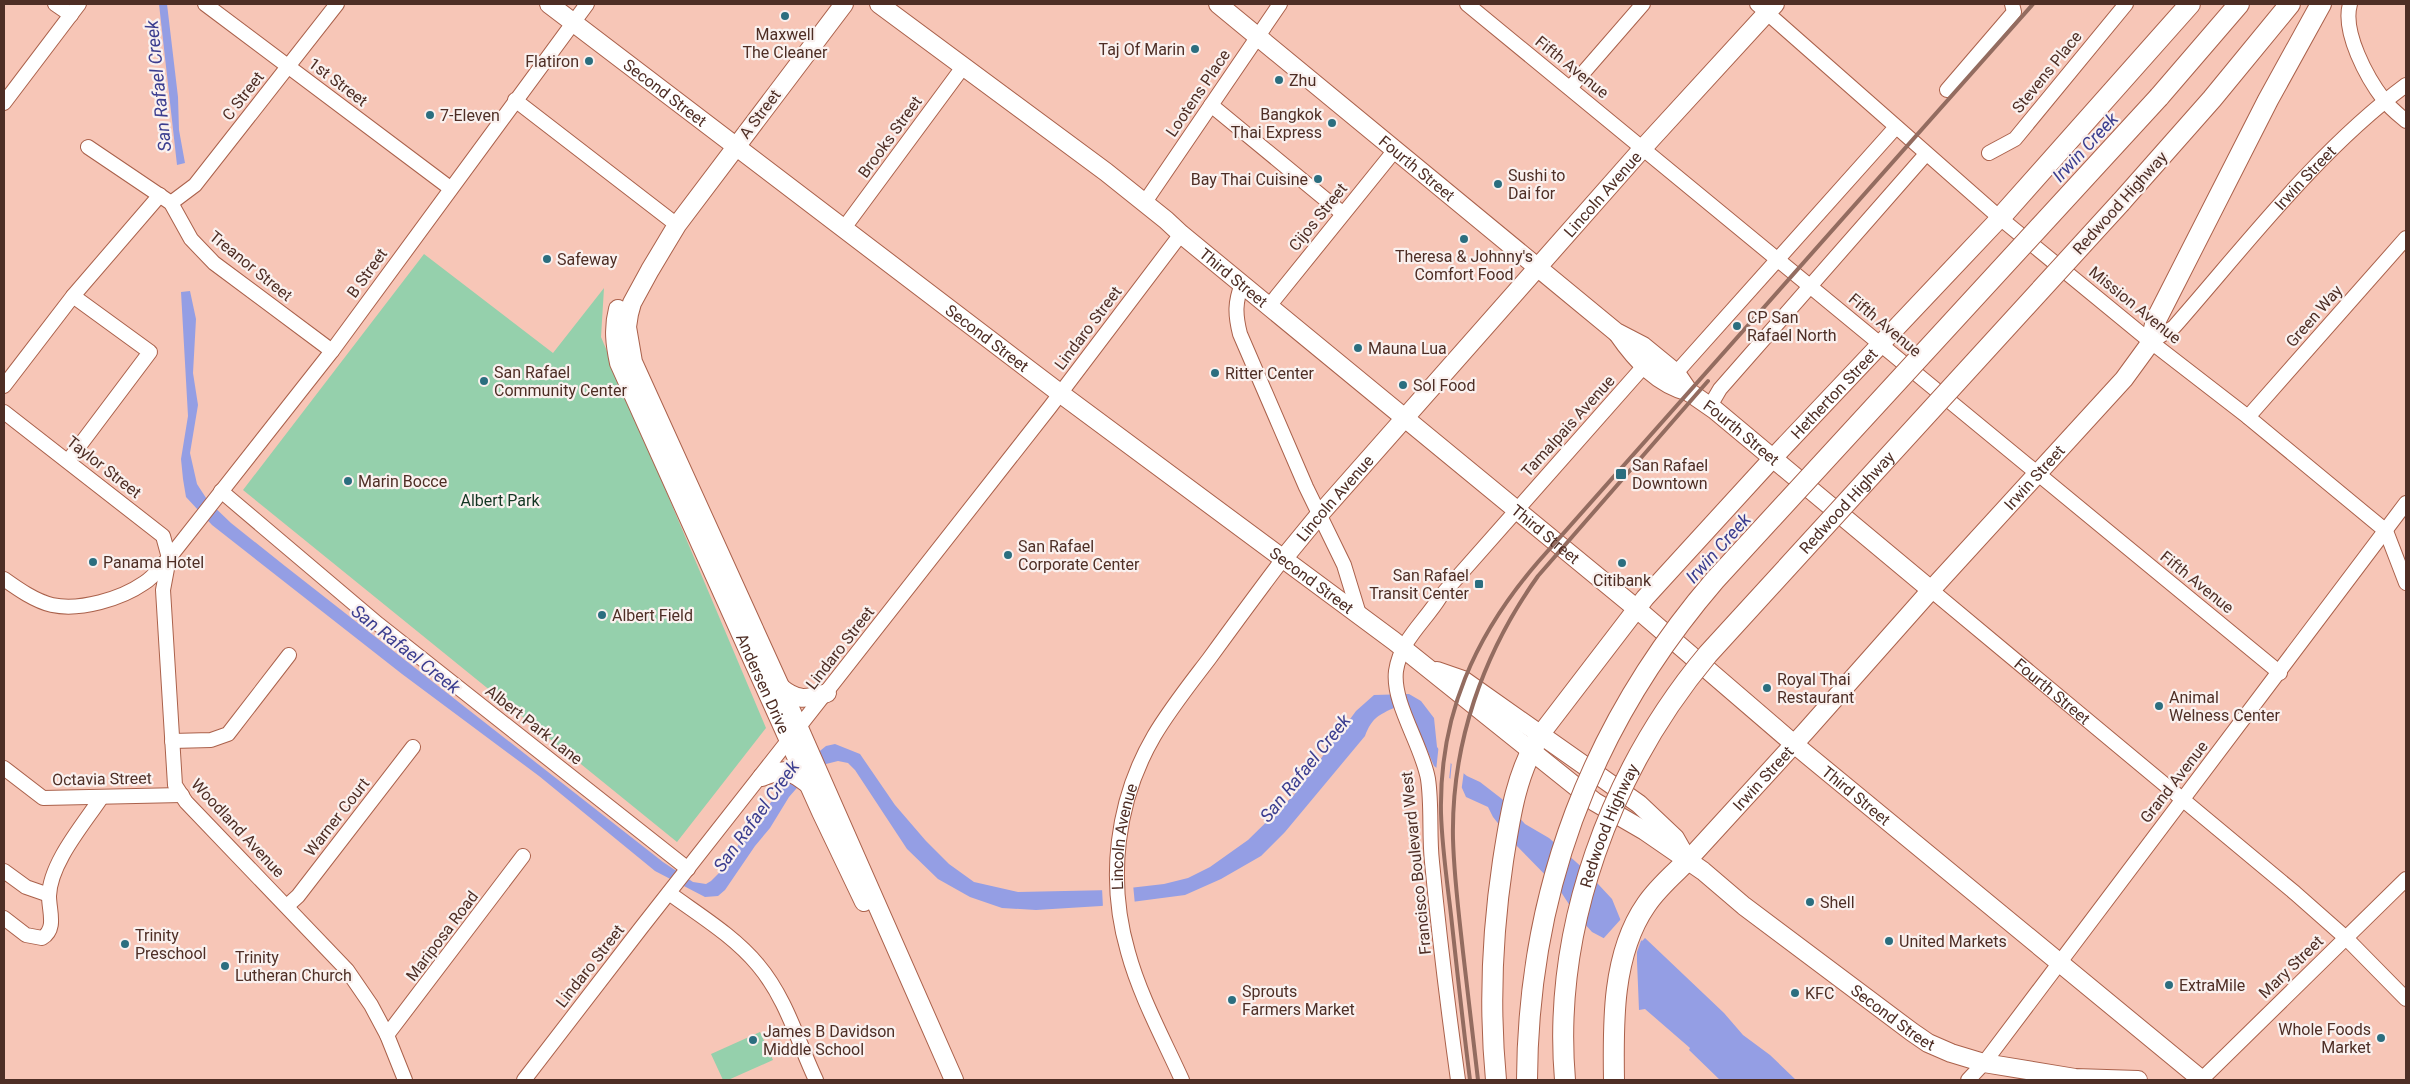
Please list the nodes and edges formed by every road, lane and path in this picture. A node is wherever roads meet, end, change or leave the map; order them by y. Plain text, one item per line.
1 (55, 4) edge
2 (79, 4) edge
3 (205, 4) edge
4 (337, 4) edge
5 (549, 4) edge
6 (587, 4) edge
7 (844, 4) edge
8 (879, 4) edge
9 (1218, 4) edge
10 (1280, 4) edge
11 (1467, 4) edge
12 (1643, 4) edge
13 (2126, 4) edge
14 (2190, 4) edge
15 (2239, 4) edge
16 (2290, 4) edge
17 (2322, 4) edge
18 (2350, 4) edge
19 (1766, 7) edge
20 (2013, 8) edge
21 (70, 15) junction
22 (574, 22) junction
23 (1258, 36) junction
24 (289, 67) junction
25 (963, 67) junction
26 (2406, 85) edge
27 (1570, 88) junction
28 (1946, 90) dead end
29 (515, 100) junction
30 (2384, 101) junction
31 (4, 103) edge
32 (1211, 105) junction
33 (2406, 121) edge
34 (1896, 127) junction
35 (736, 146) junction
36 (88, 147) dead end
37 (1643, 148) junction
38 (1395, 150) junction
39 (1989, 153) dead end
40 (1926, 154) junction
41 (450, 188) junction
42 (165, 199) junction
43 (1145, 202) junction
44 (1342, 213) junction
45 (2000, 218) junction
46 (677, 225) junction
47 (844, 228) junction
48 (1181, 234) junction
49 (2406, 238) edge
50 (1778, 260) junction
51 (1538, 267) junction
52 (1242, 284) junction
53 (1810, 286) junction
54 (73, 296) junction
55 (1269, 306) junction
56 (623, 312) junction
57 (1616, 332) junction
58 (2151, 342) junction
59 (1880, 344) junction
60 (332, 351) junction
61 (1644, 366) junction
62 (1676, 373) junction
63 (4, 386) edge
64 (1689, 392) junction
65 (1061, 394) junction
66 (1710, 406) junction
67 (4, 412) edge
68 (2248, 417) junction
69 (1405, 418) junction
70 (1773, 458) junction
71 (68, 461) junction
72 (2038, 473) junction
73 (221, 491) junction
74 (2406, 503) edge
75 (1517, 510) junction
76 (1320, 514) junction
77 (2386, 531) junction
78 (169, 558) junction
79 (1283, 559) junction
80 (4, 579) edge
81 (2406, 584) edge
82 (1931, 590) junction
83 (1637, 609) junction
84 (1359, 614) junction
85 (1403, 647) junction
86 (289, 655) dead end
87 (2280, 673) junction
88 (780, 687) junction
89 (827, 693) junction
90 (794, 735) junction
91 (172, 741) junction
92 (1535, 742) junction
93 (1794, 744) junction
94 (413, 748) dead end
95 (799, 761) junction
96 (4, 768) edge
97 (762, 777) junction
98 (182, 796) junction
99 (101, 798) junction
100 (2183, 799) junction
101 (826, 807) junction
102 (523, 856) dead end
103 (1688, 860) junction
104 (687, 870) junction
105 (4, 871) edge
106 (2406, 879) edge
107 (671, 890) junction
108 (49, 895) junction
109 (287, 906) junction
110 (4, 918) edge
111 (2346, 938) junction
112 (2059, 961) junction
113 (2406, 999) edge
114 (387, 1035) junction
115 (1984, 1063) junction
116 (405, 1080) edge
117 (524, 1080) edge
118 (816, 1080) edge
119 (943, 1080) edge
120 (954, 1080) edge
121 (1182, 1080) edge
122 (1458, 1080) edge
123 (1496, 1080) edge
124 (1528, 1080) edge
125 (1565, 1080) edge
126 (1614, 1080) edge
127 (1968, 1080) edge
128 (2138, 1080) edge
129 (2201, 1080) edge

1 - 21 street
2 - 21 street
3 - 24 street, 1st Street
4 - 24 street, C Street
5 - 22 main road, Second Street
6 - 22 street, B Street
7 - 35 main road, A Street
8 - 25 main road, Third Street
9 - 23 main road, Fourth Street
10 - 23 street, Lootens Place
11 - 27 street, Fifth Avenue
12 - 27 street
13 - 39 street, Stevens Place
14 - 45 highway
15 - 124 highway, Redwood Highway, bridge
16 - 125 highway, Redwood Highway, bridge
17 - 58 highway
18 - 30 street
19 - 34 street, Mission Avenue
19 - 37 main road, Lincoln Avenue
20 - 28 street
21 - 31 street
22 - 29 street, B Street
22 - 35 main road, Second Street
23 - 32 street, Lootens Place
23 - 38 main road, Fourth Street
24 - 41 street, 1st Street
24 - 42 street, C Street
25 - 43 main road, Third Street
25 - 47 street, Brooks Street
26 - 30 street, Irwin Street
27 - 37 street, Fifth Avenue
29 - 41 street, B Street
29 - 46 street
30 - 33 street
30 - 58 street, Irwin Street
32 - 43 street, Lootens Place
32 - 44 street
34 - 40 street, Mission Avenue
34 - 50 street
35 - 46 main road, A Street
35 - 47 main road, Second Street
36 - 42 street, Treanor Street
37 - 50 street, Fifth Avenue
37 - 51 main road, Lincoln Avenue
38 - 44 street, Cijos Street
38 - 51 main road, Fourth Street
40 - 45 street, Mission Avenue
40 - 53 street
41 - 60 street, B Street
42 - 54 street, C Street
42 - 60 street, Treanor Street
43 - 48 main road, Third Street
44 - 55 street, Cijos Street
45 - 58 street, Mission Avenue
45 - 59 main road, Hetherton Street
46 - 56 main road, A Street
47 - 65 main road, Second Street
48 - 52 main road, Third Street
48 - 65 street, Lindaro Street
49 - 68 street, Green Way
50 - 53 street, Fifth Avenue
50 - 62 street
51 - 57 main road, Fourth Street
51 - 69 main road, Lincoln Avenue
52 - 55 main road, Third Street
52 - 76 street
53 - 59 street, Fifth Avenue
53 - 66 street
54 - 63 street, C Street
54 - 71 street
55 - 69 main road, Third Street
56 - 88 main road, Andersen Drive
56 - 90 main road, Andersen Drive
57 - 61 main road, Fourth Street
57 - 62 main road, Fourth Street
58 - 68 street, Mission Avenue
58 - 72 main road, Irwin Street
59 - 70 main road, Hetherton Street
59 - 72 street, Fifth Avenue
60 - 73 street, B Street
61 - 64 main road, Fourth Street
61 - 75 street, Tamalpais Avenue
62 - 64 main road, Fourth Street
64 - 66 main road, Fourth Street
65 - 79 main road, Second Street
65 - 89 street, Lindaro Street
66 - 70 main road, Fourth Street
67 - 71 street, Taylor Street
68 - 77 street, Mission Avenue
69 - 75 main road, Third Street
69 - 76 main road, Lincoln Avenue
70 - 82 main road, Fourth Street
70 - 83 main road, Hetherton Street
71 - 78 street, Taylor Street
72 - 82 main road, Irwin Street
72 - 87 street, Fifth Avenue
73 - 78 street, B Street
73 - 104 street, Albert Park Lane
74 - 77 street, Grand Avenue
75 - 83 main road, Third Street
75 - 85 street, Tamalpais Avenue
76 - 79 main road, Lincoln Avenue
76 - 84 street
77 - 81 street, Mission Avenue
77 - 87 street, Grand Avenue
78 - 80 street, B Street
78 - 91 street, Woodland Avenue
79 - 84 main road, Second Street
79 - 121 street, Lincoln Avenue
82 - 93 main road, Irwin Street
82 - 100 street, Fourth Street
83 - 92 main road, Hetherton Street
83 - 93 main road, Third Street
84 - 85 main road, Second Street
85 - 92 main road, Second Street
85 - 122 street, Francisco Boulevard West
86 - 91 street
87 - 100 street, Grand Avenue
88 - 89 main road
88 - 90 main road, Andersen Drive
89 - 90 street, Lindaro Street
90 - 95 main road, Andersen Drive
90 - 97 street, Lindaro Street
91 - 98 street, Woodland Avenue
92 - 103 main road, Second Street
92 - 123 highway
93 - 103 main road, Irwin Street
93 - 112 main road, Third Street
94 - 109 street, Warner Court
95 - 97 main road
95 - 101 main road, Andersen Drive
95 - 101 main road, Andersen Drive
96 - 99 street, Octavia Street
97 - 104 street, Lindaro Street
98 - 99 street, Octavia Street
98 - 109 street, Woodland Avenue
99 - 108 street
100 - 111 street, Fourth Street
100 - 112 street, Grand Avenue
101 - 119 main road, Andersen Drive
101 - 120 main road, Andersen Drive
102 - 114 street, Mariposa Road
103 - 115 main road, Second Street
103 - 126 highway
104 - 107 street, Lindaro Street
105 - 108 street
106 - 111 street, Mary Street
107 - 117 street, Lindaro Street
107 - 118 street
108 - 110 street
109 - 114 street, Woodland Avenue
111 - 113 street, Fourth Street
111 - 129 street, Mary Street
112 - 115 street, Grand Avenue
112 - 129 main road, Third Street
114 - 116 street, Woodland Avenue
115 - 127 street, Grand Avenue
115 - 128 main road, Second Street

